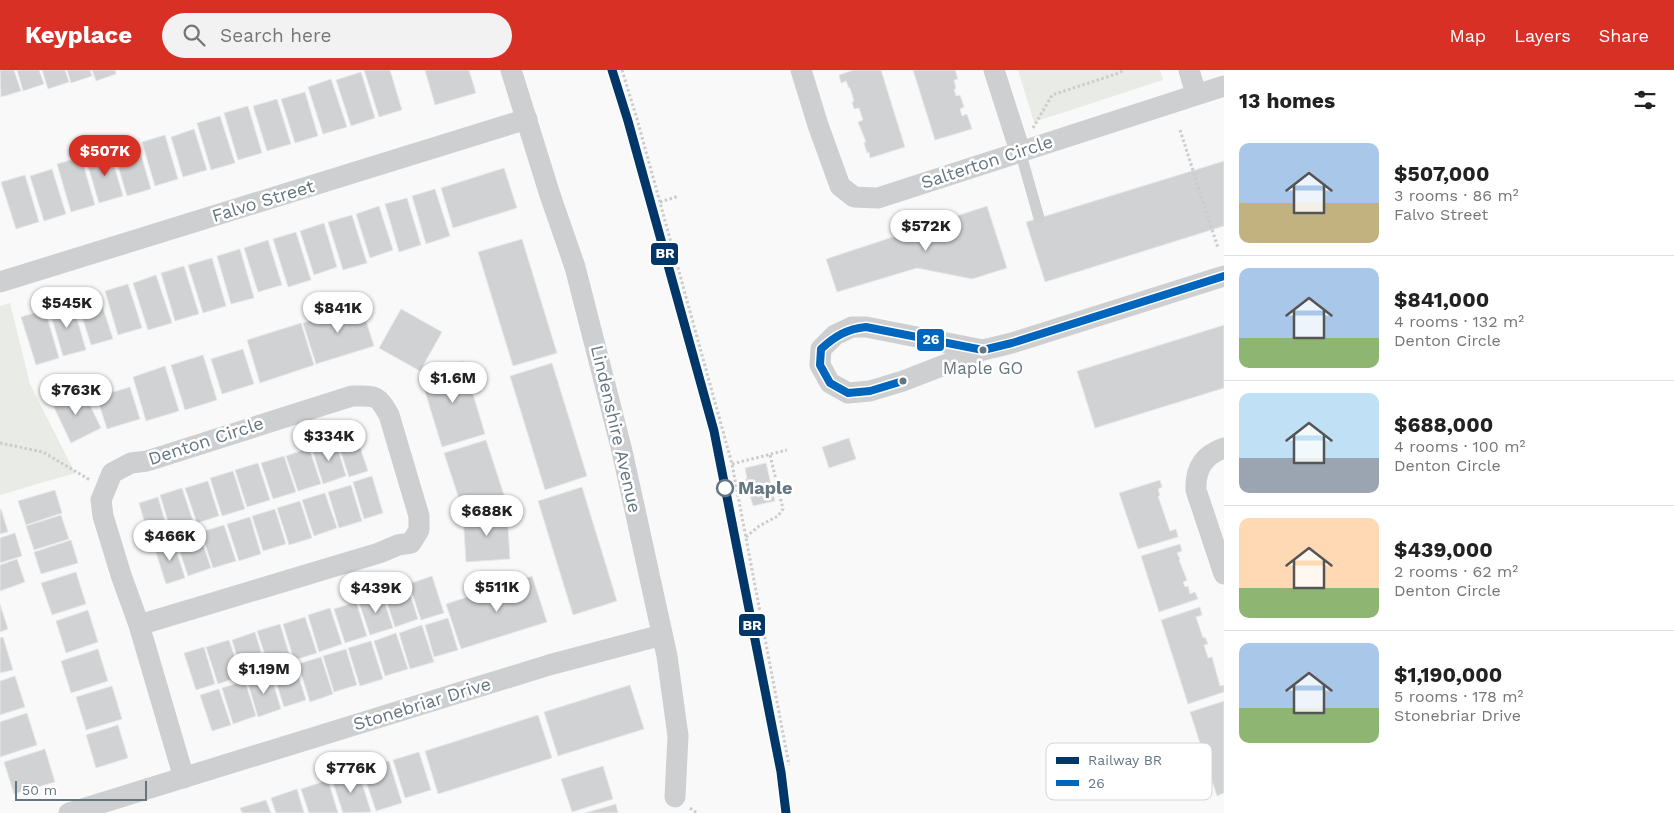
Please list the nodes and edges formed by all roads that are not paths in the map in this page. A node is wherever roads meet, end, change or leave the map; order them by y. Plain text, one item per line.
1 (511, 70) edge
2 (801, 70) edge
3 (994, 70) edge
4 (1189, 70) edge
5 (1224, 86) edge
6 (1196, 94) junction
7 (527, 120) junction
8 (1020, 151) junction
9 (1039, 218) dead end
10 (1224, 276) edge
11 (0, 282) edge
12 (983, 350) junction
13 (1224, 448) edge
14 (1224, 574) edge
15 (138, 625) junction
16 (662, 636) junction
17 (184, 778) junction
18 (675, 797) dead end
19 (69, 813) edge

1 - 7 street, Lindenshire Avenue
2 - 8 street, Salterton Circle
3 - 8 street
4 - 6 street
5 - 6 street, Salterton Circle
6 - 8 street, Salterton Circle
7 - 11 street, Falvo Street
7 - 16 street, Lindenshire Avenue
8 - 9 lane
10 - 12 street
12 - 12 street
13 - 14 street
15 - 15 street, Denton Circle
15 - 17 street, Denton Circle
16 - 17 street, Stonebriar Drive
16 - 18 street, Lindenshire Avenue
17 - 19 street, Stonebriar Drive

